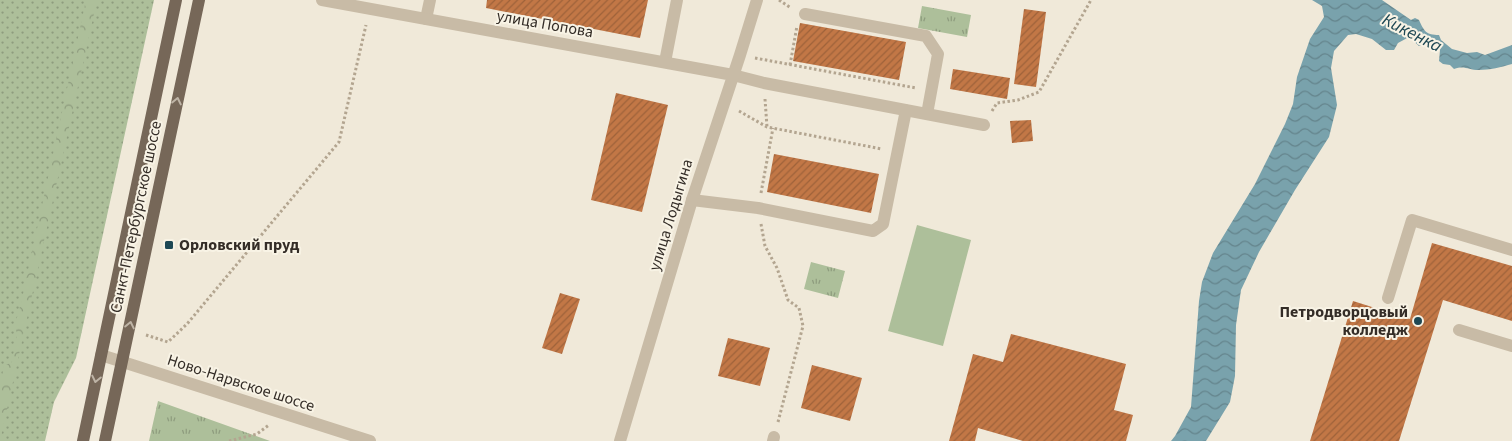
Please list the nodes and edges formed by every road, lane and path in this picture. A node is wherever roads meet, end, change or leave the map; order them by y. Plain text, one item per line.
1 (176, 0) edge
2 (199, 0) edge
3 (322, 0) edge
4 (430, 0) edge
5 (677, 0) edge
6 (757, 0) edge
7 (1091, 0) edge
8 (370, 9) junction
9 (801, 18) joint
10 (426, 19) junction
11 (740, 55) junction
12 (665, 62) junction
13 (790, 65) junction
14 (733, 76) junction
15 (932, 91) junction
16 (723, 102) junction
17 (906, 110) junction
18 (927, 114) junction
19 (984, 125) joint
20 (773, 128) junction
21 (897, 152) junction
22 (692, 200) junction
23 (758, 208) junction
24 (1512, 250) edge
25 (1388, 298) dead end
26 (1459, 330) dead end
27 (146, 335) dead end
28 (1512, 346) edge
29 (101, 355) junction
30 (122, 362) junction
31 (284, 414) junction
32 (773, 439) edge
33 (83, 441) edge
34 (105, 441) edge
35 (229, 441) edge
36 (370, 441) edge
37 (620, 441) edge

1 - 29 main road, Санкт-Петербургское шоссе
30 -> 2 main road, Санкт-Петербургское шоссе
3 - 8 street, улица Попова
4 - 10 street
5 - 12 street
6 - 11 street, улица Лодыгина
7 - 19 path
8 - 10 street, улица Попова
8 - 27 path
9 - 13 path
9 - 15 street
10 - 12 street, улица Попова
11 - 13 path
11 - 14 street, улица Лодыгина
12 - 14 street, улица Попова
13 - 15 path
14 - 16 street, улица Лодыгина
14 - 17 street, улица Попова
15 - 18 street
16 - 20 path
16 - 22 street, улица Лодыгина
17 - 18 street, улица Попова
17 - 21 street
18 - 19 street, улица Попова
20 - 21 path
20 - 23 path
21 - 23 street
22 - 23 street
22 - 37 street, улица Лодыгина
23 - 32 path
24 - 25 street
26 - 28 street
29 - 30 street, Ново-Нарвское шоссе
29 -> 33 main road, Санкт-Петербургское шоссе
30 - 31 street, Ново-Нарвское шоссе
30 - 34 main road, Санкт-Петербургское шоссе
31 - 35 path
31 - 36 street, Ново-Нарвское шоссе

